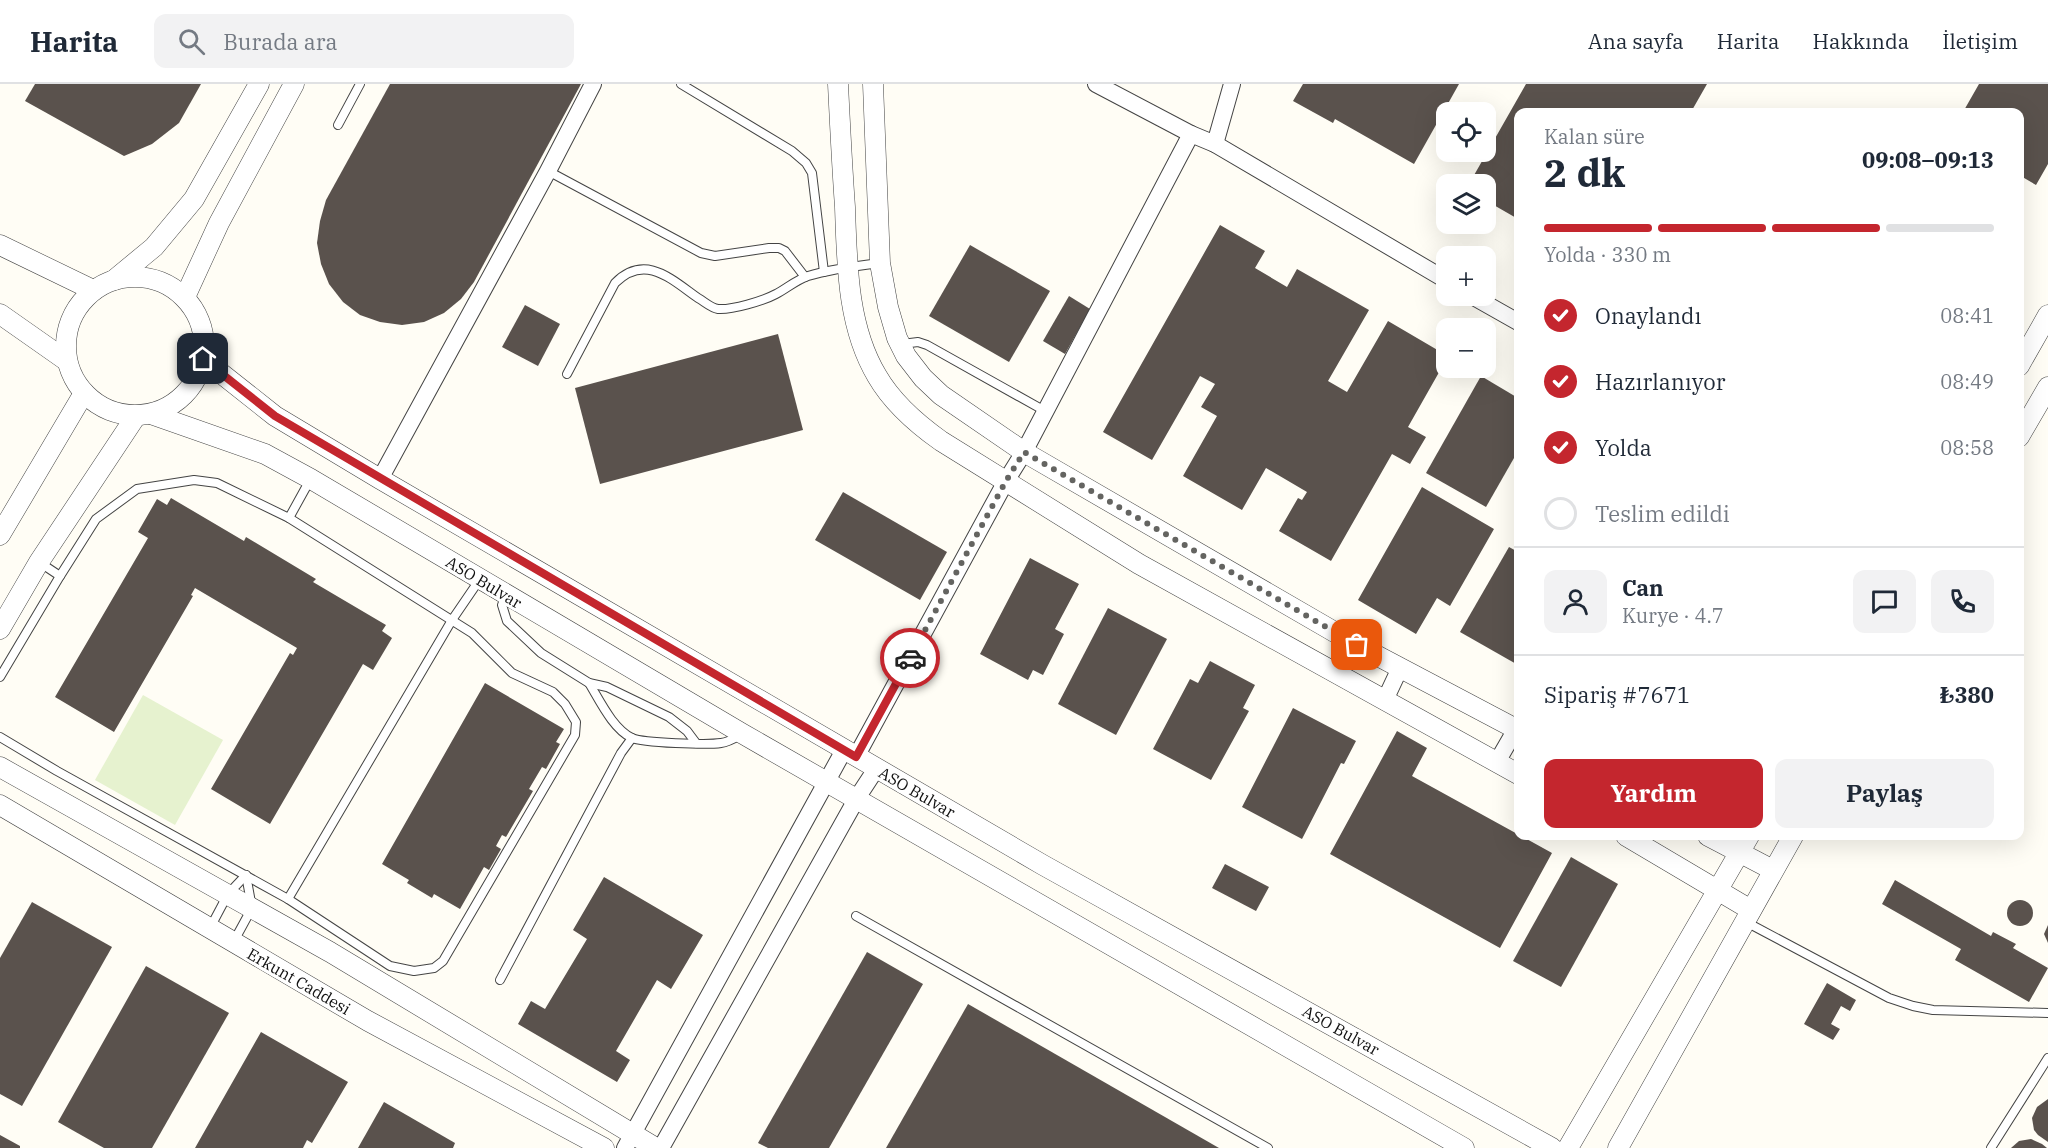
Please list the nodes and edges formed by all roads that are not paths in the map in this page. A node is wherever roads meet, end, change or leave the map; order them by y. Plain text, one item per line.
1 (259, 84) edge
2 (294, 84) edge
3 (360, 84) edge
4 (593, 84) edge
5 (681, 84) edge
6 (838, 84) edge
7 (873, 84) edge
8 (1096, 84) edge
9 (1232, 84) edge
10 (338, 125) dead end
11 (1191, 134) junction
12 (1215, 144) junction
13 (548, 171) junction
14 (0, 245) edge
15 (880, 263) junction
16 (848, 267) junction
17 (824, 272) junction
18 (1436, 274) edge
19 (805, 277) junction
20 (113, 280) junction
21 (93, 290) junction
22 (185, 297) junction
23 (1490, 306) edge
24 (0, 314) edge
25 (2048, 315) edge
26 (1514, 320) edge
27 (900, 344) junction
28 (2024, 357) edge
29 (203, 359) junction
30 (67, 361) junction
31 (567, 374) dead end
32 (2048, 387) edge
33 (84, 393) junction
34 (1045, 411) junction
35 (143, 415) junction
36 (2024, 428) edge
37 (1024, 452) junction
38 (380, 479) junction
39 (311, 480) junction
40 (1006, 481) junction
41 (289, 518) junction
42 (0, 535) edge
43 (39, 562) junction
44 (60, 576) junction
45 (480, 579) junction
46 (506, 595) junction
47 (452, 620) junction
48 (0, 629) edge
49 (1401, 668) junction
50 (0, 677) edge
51 (589, 683) junction
52 (1385, 700) junction
53 (1514, 728) edge
54 (743, 734) junction
55 (1514, 735) edge
56 (0, 737) edge
57 (632, 738) junction
58 (696, 743) junction
59 (850, 754) junction
60 (1497, 762) junction
61 (0, 767) edge
62 (876, 769) junction
63 (1514, 772) edge
64 (827, 781) junction
65 (857, 798) junction
66 (0, 805) edge
67 (1633, 840) edge
68 (1715, 840) edge
69 (1747, 840) edge
70 (1791, 840) edge
71 (1739, 853) junction
72 (1773, 870) junction
73 (246, 875) junction
74 (1718, 889) junction
75 (228, 894) junction
76 (288, 899) junction
77 (252, 908) junction
78 (1748, 915) junction
79 (856, 916) dead end
80 (210, 928) junction
81 (233, 942) junction
82 (500, 980) dead end
83 (2048, 1013) edge
84 (2048, 1058) edge
85 (629, 1142) edge
86 (604, 1148) edge
87 (656, 1148) edge
88 (661, 1148) edge
89 (1268, 1148) edge
90 (1464, 1148) edge
91 (1552, 1148) edge
92 (1568, 1148) edge
93 (1618, 1148) edge
94 (1991, 1148) edge

1 - 20 street
2 - 22 street
3 - 10 lane
4 - 13 street
5 - 17 lane
6 - 16 street
7 - 15 street
8 - 11 street
9 - 12 street
11 - 12 street
11 - 34 street
12 - 18 street
13 - 19 lane
13 - 38 street
14 - 21 street
15 - 16 lane
15 - 27 street
16 - 17 lane
16 - 40 street
17 - 19 lane
19 - 31 lane
20 - 21 street
20 - 22 street
21 - 30 street
22 - 29 street
23 - 26 street
24 - 30 street
25 - 28 street
27 - 34 lane
27 - 37 street
29 - 35 street
29 - 38 street, ASO Bulvar
30 - 33 street
32 - 36 street
33 - 35 street
33 - 42 street
34 - 37 street
35 - 39 street, ASO Bulvar
35 - 43 street
37 - 40 street
37 - 49 street
38 - 59 street, ASO Bulvar
39 - 41 lane
39 - 45 street, ASO Bulvar
40 - 52 street
40 - 59 street
41 - 44 lane
41 - 47 lane
43 - 44 lane
43 - 48 street
44 - 50 lane
45 - 46 street, ASO Bulvar
45 - 47 lane
46 - 51 lane
46 - 54 street, ASO Bulvar
47 - 76 lane
47 - 76 lane
49 - 52 street
49 - 53 street
51 - 57 lane
51 - 58 lane
52 - 60 street
54 - 58 lane
54 - 64 street, ASO Bulvar
55 - 60 street
56 - 73 lane
57 - 58 lane
57 - 82 lane
59 - 62 street, ASO Bulvar
59 - 64 street
60 - 63 street
61 - 75 street
62 - 65 street
62 - 91 street, ASO Bulvar
64 - 65 street, ASO Bulvar
64 - 85 street
65 - 88 street
65 - 90 street, ASO Bulvar
66 - 80 street, Erkunt Caddesi
67 - 74 street
68 - 71 street
69 - 71 street
70 - 72 street
71 - 72 street
71 - 74 street
72 - 78 street
73 - 75 lane
73 - 76 lane
73 - 77 lane
74 - 78 street
74 - 92 street
75 - 77 street
75 - 80 lane
77 - 81 lane
77 - 85 street
78 - 83 lane
78 - 93 street
79 - 89 lane
80 - 81 street, Erkunt Caddesi
81 - 86 street, Erkunt Caddesi
84 - 94 lane
85 - 87 street

